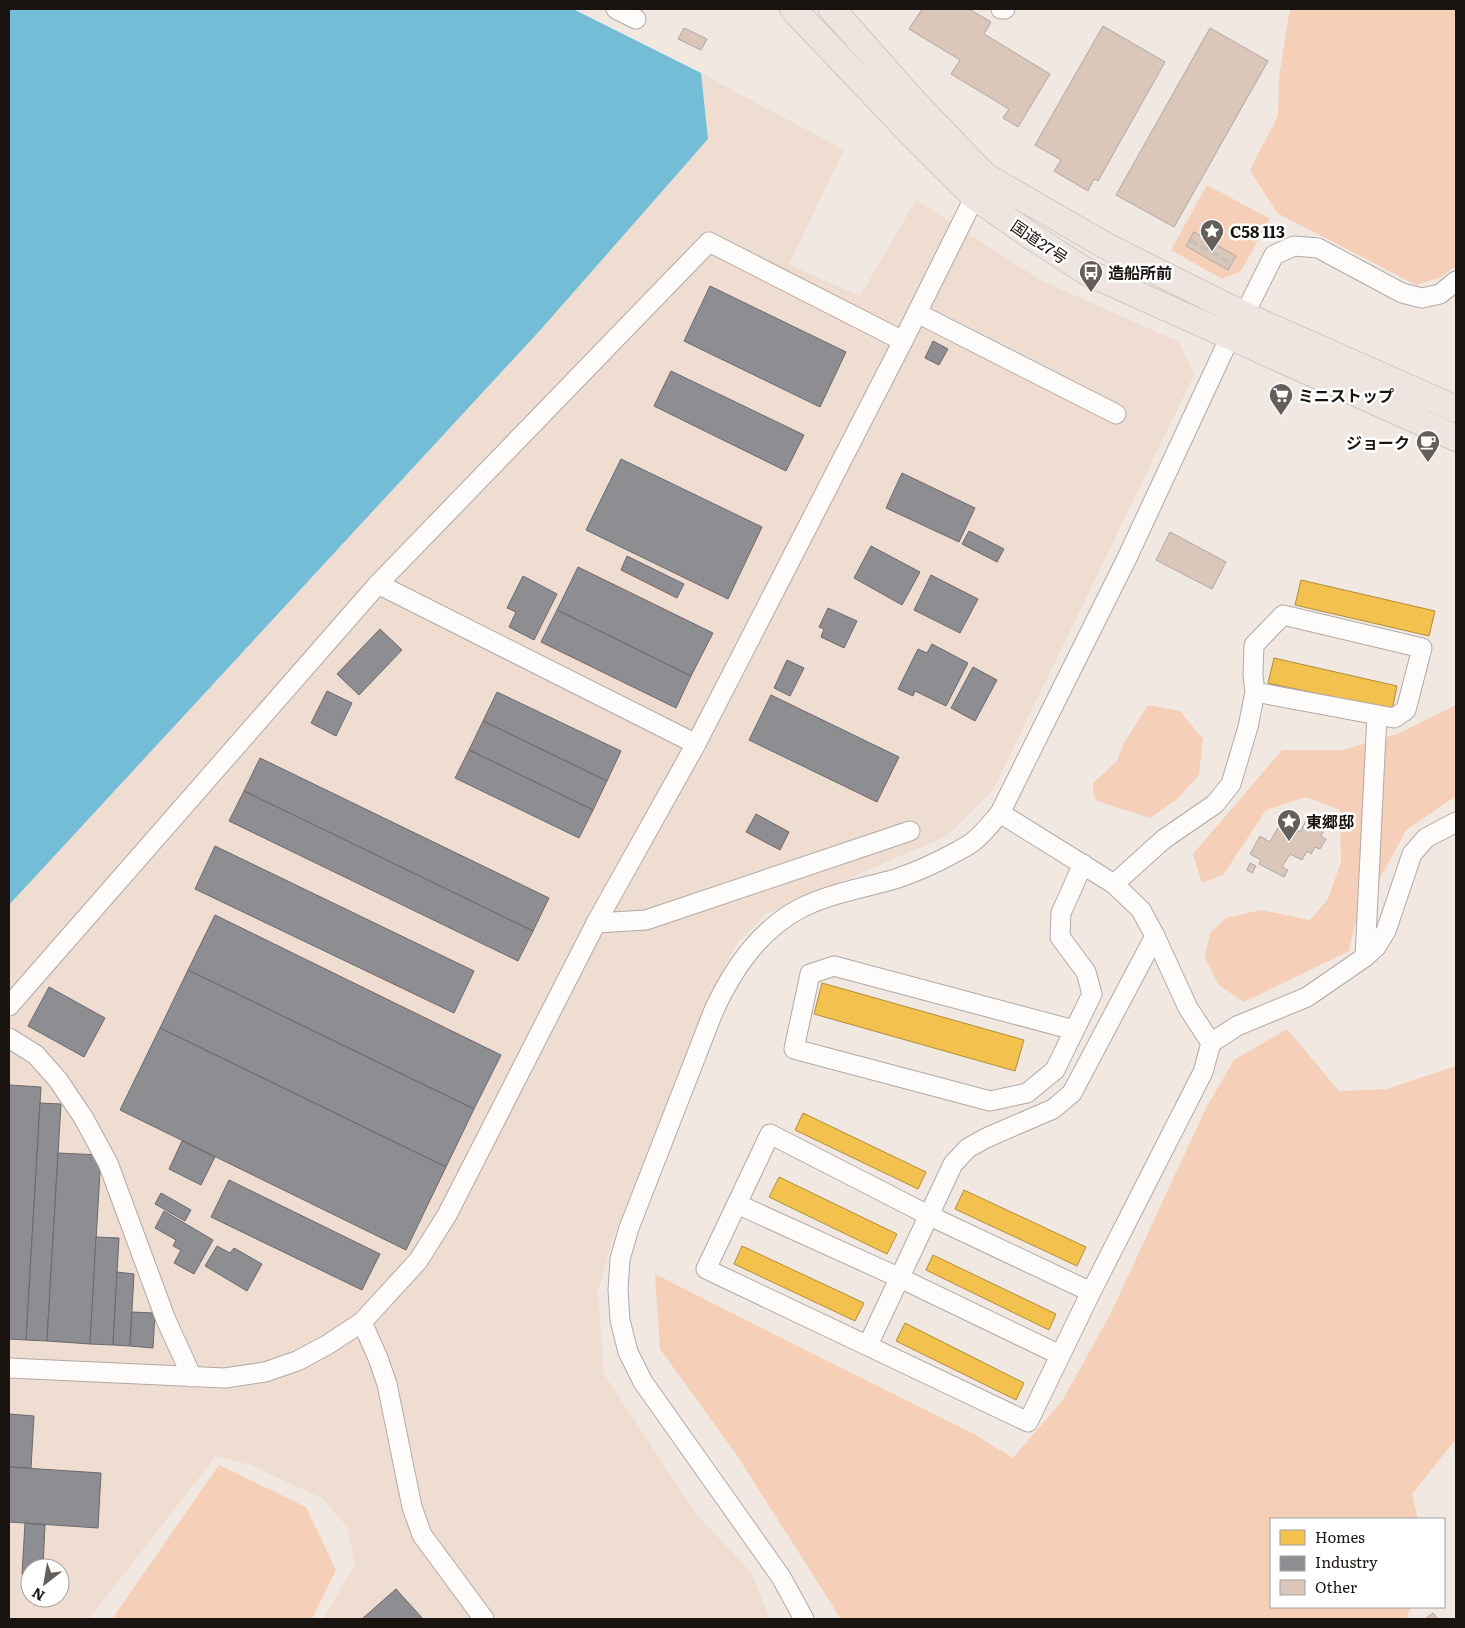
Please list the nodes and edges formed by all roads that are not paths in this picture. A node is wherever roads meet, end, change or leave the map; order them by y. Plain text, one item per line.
1 (616, 9) edge
2 (794, 9) edge
3 (832, 9) edge
4 (1001, 9) edge
5 (1005, 9) edge
6 (636, 19) dead end
7 (980, 186) junction
8 (1456, 281) edge
9 (917, 314) junction
10 (1244, 315) junction
11 (1230, 337) junction
12 (903, 340) junction
13 (1456, 409) edge
14 (1116, 414) dead end
15 (1456, 438) edge
16 (378, 584) junction
17 (1255, 692) junction
18 (1377, 715) junction
19 (696, 744) junction
20 (1000, 814) junction
21 (1456, 822) edge
22 (910, 831) dead end
23 (1083, 864) junction
24 (1114, 884) junction
25 (596, 923) junction
26 (1155, 936) junction
27 (1365, 957) junction
28 (9, 1006) edge
29 (1074, 1030) junction
30 (9, 1038) edge
31 (1211, 1043) junction
32 (738, 1204) junction
33 (930, 1216) junction
34 (900, 1278) junction
35 (1091, 1292) junction
36 (362, 1322) junction
37 (868, 1344) junction
38 (1060, 1354) junction
39 (9, 1368) edge
40 (192, 1377) junction
41 (484, 1619) edge
42 (804, 1619) edge

1 - 6 street
2 - 7 highway, 国道27号
3 - 7 highway, 国道27号
4 - 5 street
7 - 9 street
7 - 10 highway, 国道27号
7 - 11 highway, 国道27号
8 - 10 street
9 - 12 street
9 - 14 street
10 - 11 street
10 - 13 highway, 国道27号
11 - 15 highway, 国道27号
11 - 20 street
12 - 16 street
12 - 19 street
16 - 19 street
16 - 28 street
17 - 18 street
17 - 18 street
17 - 24 street
18 - 27 street
19 - 25 street
20 - 23 street
20 - 42 street
21 - 27 street
22 - 25 street
23 - 24 street
23 - 29 street
24 - 26 street
25 - 36 street
26 - 31 street
26 - 33 street
27 - 31 street
29 - 29 street
30 - 40 street
31 - 35 street
32 - 33 street
32 - 34 street
32 - 37 street
33 - 34 street
33 - 35 street
34 - 37 street
34 - 38 street
35 - 38 street
36 - 40 street
36 - 41 street
37 - 38 street
39 - 40 street

